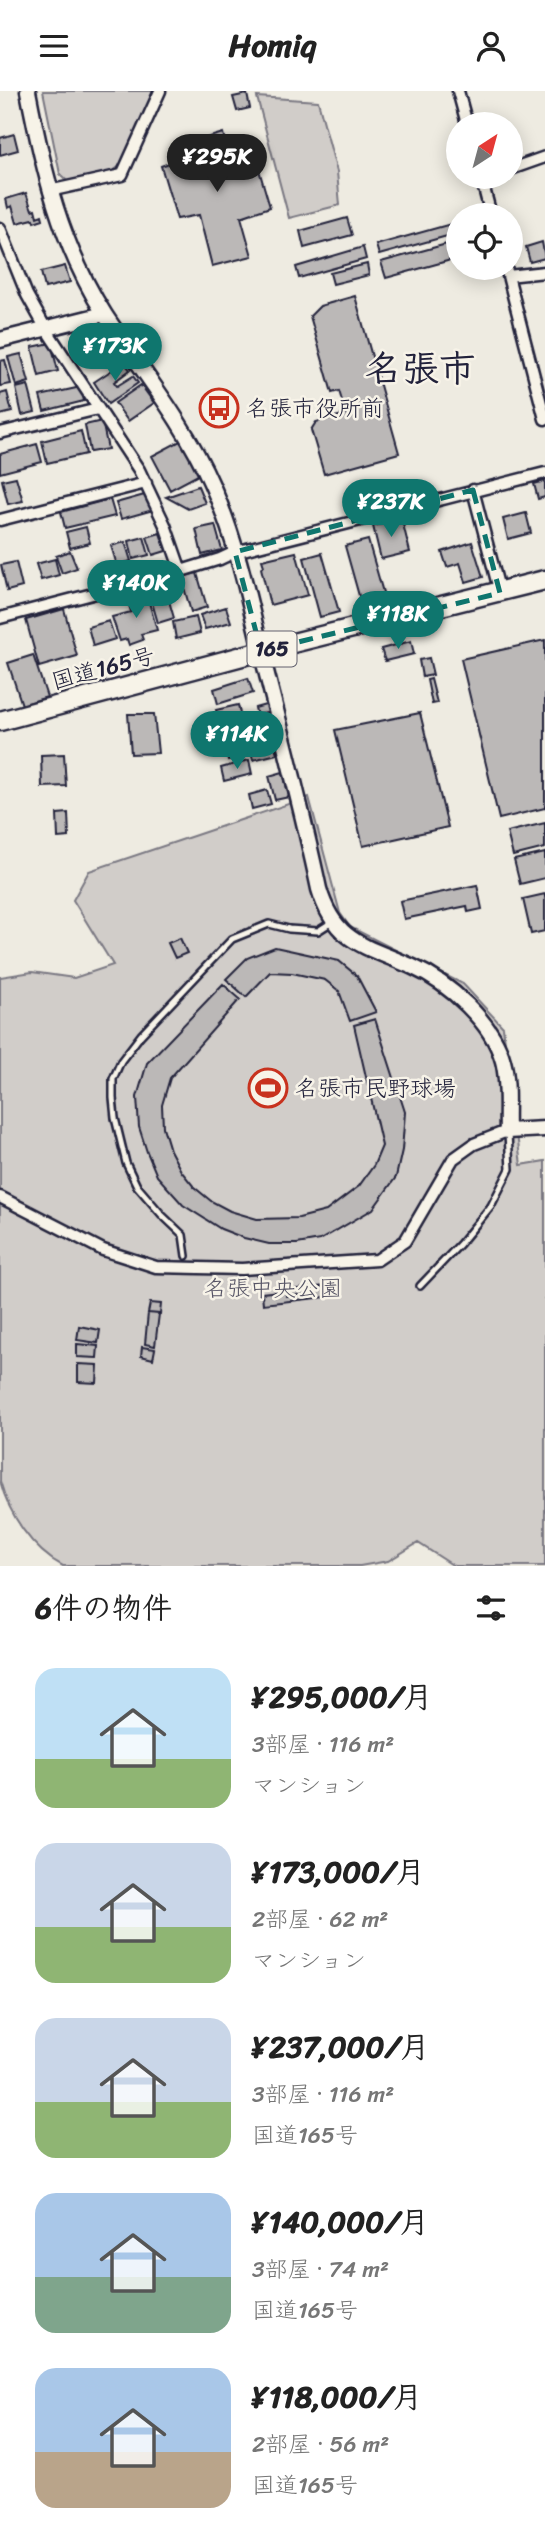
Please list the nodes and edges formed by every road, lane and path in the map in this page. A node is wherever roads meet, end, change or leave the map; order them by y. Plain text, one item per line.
1 (28, 91) edge
2 (160, 91) edge
3 (458, 91) edge
4 (464, 112) edge
5 (545, 157) edge
6 (523, 165) edge
7 (49, 191) junction
8 (0, 228) edge
9 (3, 248) edge
10 (523, 272) edge
11 (545, 272) edge
12 (509, 280) edge
13 (104, 314) junction
14 (46, 329) junction
15 (0, 340) edge
16 (98, 409) junction
17 (545, 419) edge
18 (0, 433) edge
19 (545, 473) edge
20 (146, 483) junction
21 (473, 490) junction
22 (0, 520) edge
23 (235, 552) junction
24 (181, 571) junction
25 (545, 580) edge
26 (500, 593) junction
27 (0, 618) edge
28 (261, 651) junction
29 (0, 721) edge
30 (332, 922) junction
31 (545, 1129) edge
32 (507, 1131) junction
33 (0, 1198) edge
34 (186, 1256) dead end
35 (420, 1286) dead end

1 - 7 street
2 - 7 street
3 - 4 street
5 - 6 street
7 - 13 street
8 - 9 street
9 - 14 street
10 - 11 street
12 - 17 street
13 - 14 street
13 - 23 street
14 - 15 street
14 - 16 street
16 - 18 street
16 - 20 street
19 - 21 street
20 - 22 street
20 - 24 street
21 - 23 street
21 - 26 street
23 - 24 street
23 - 28 street
24 - 27 street
25 - 26 highway, 国道165号 / 165
26 - 28 highway, 国道165号 / 165
28 - 29 highway, 国道165号 / 165
28 - 30 street
30 - 32 street
30 - 34 lane
31 - 32 street
32 - 33 street
32 - 35 lane

